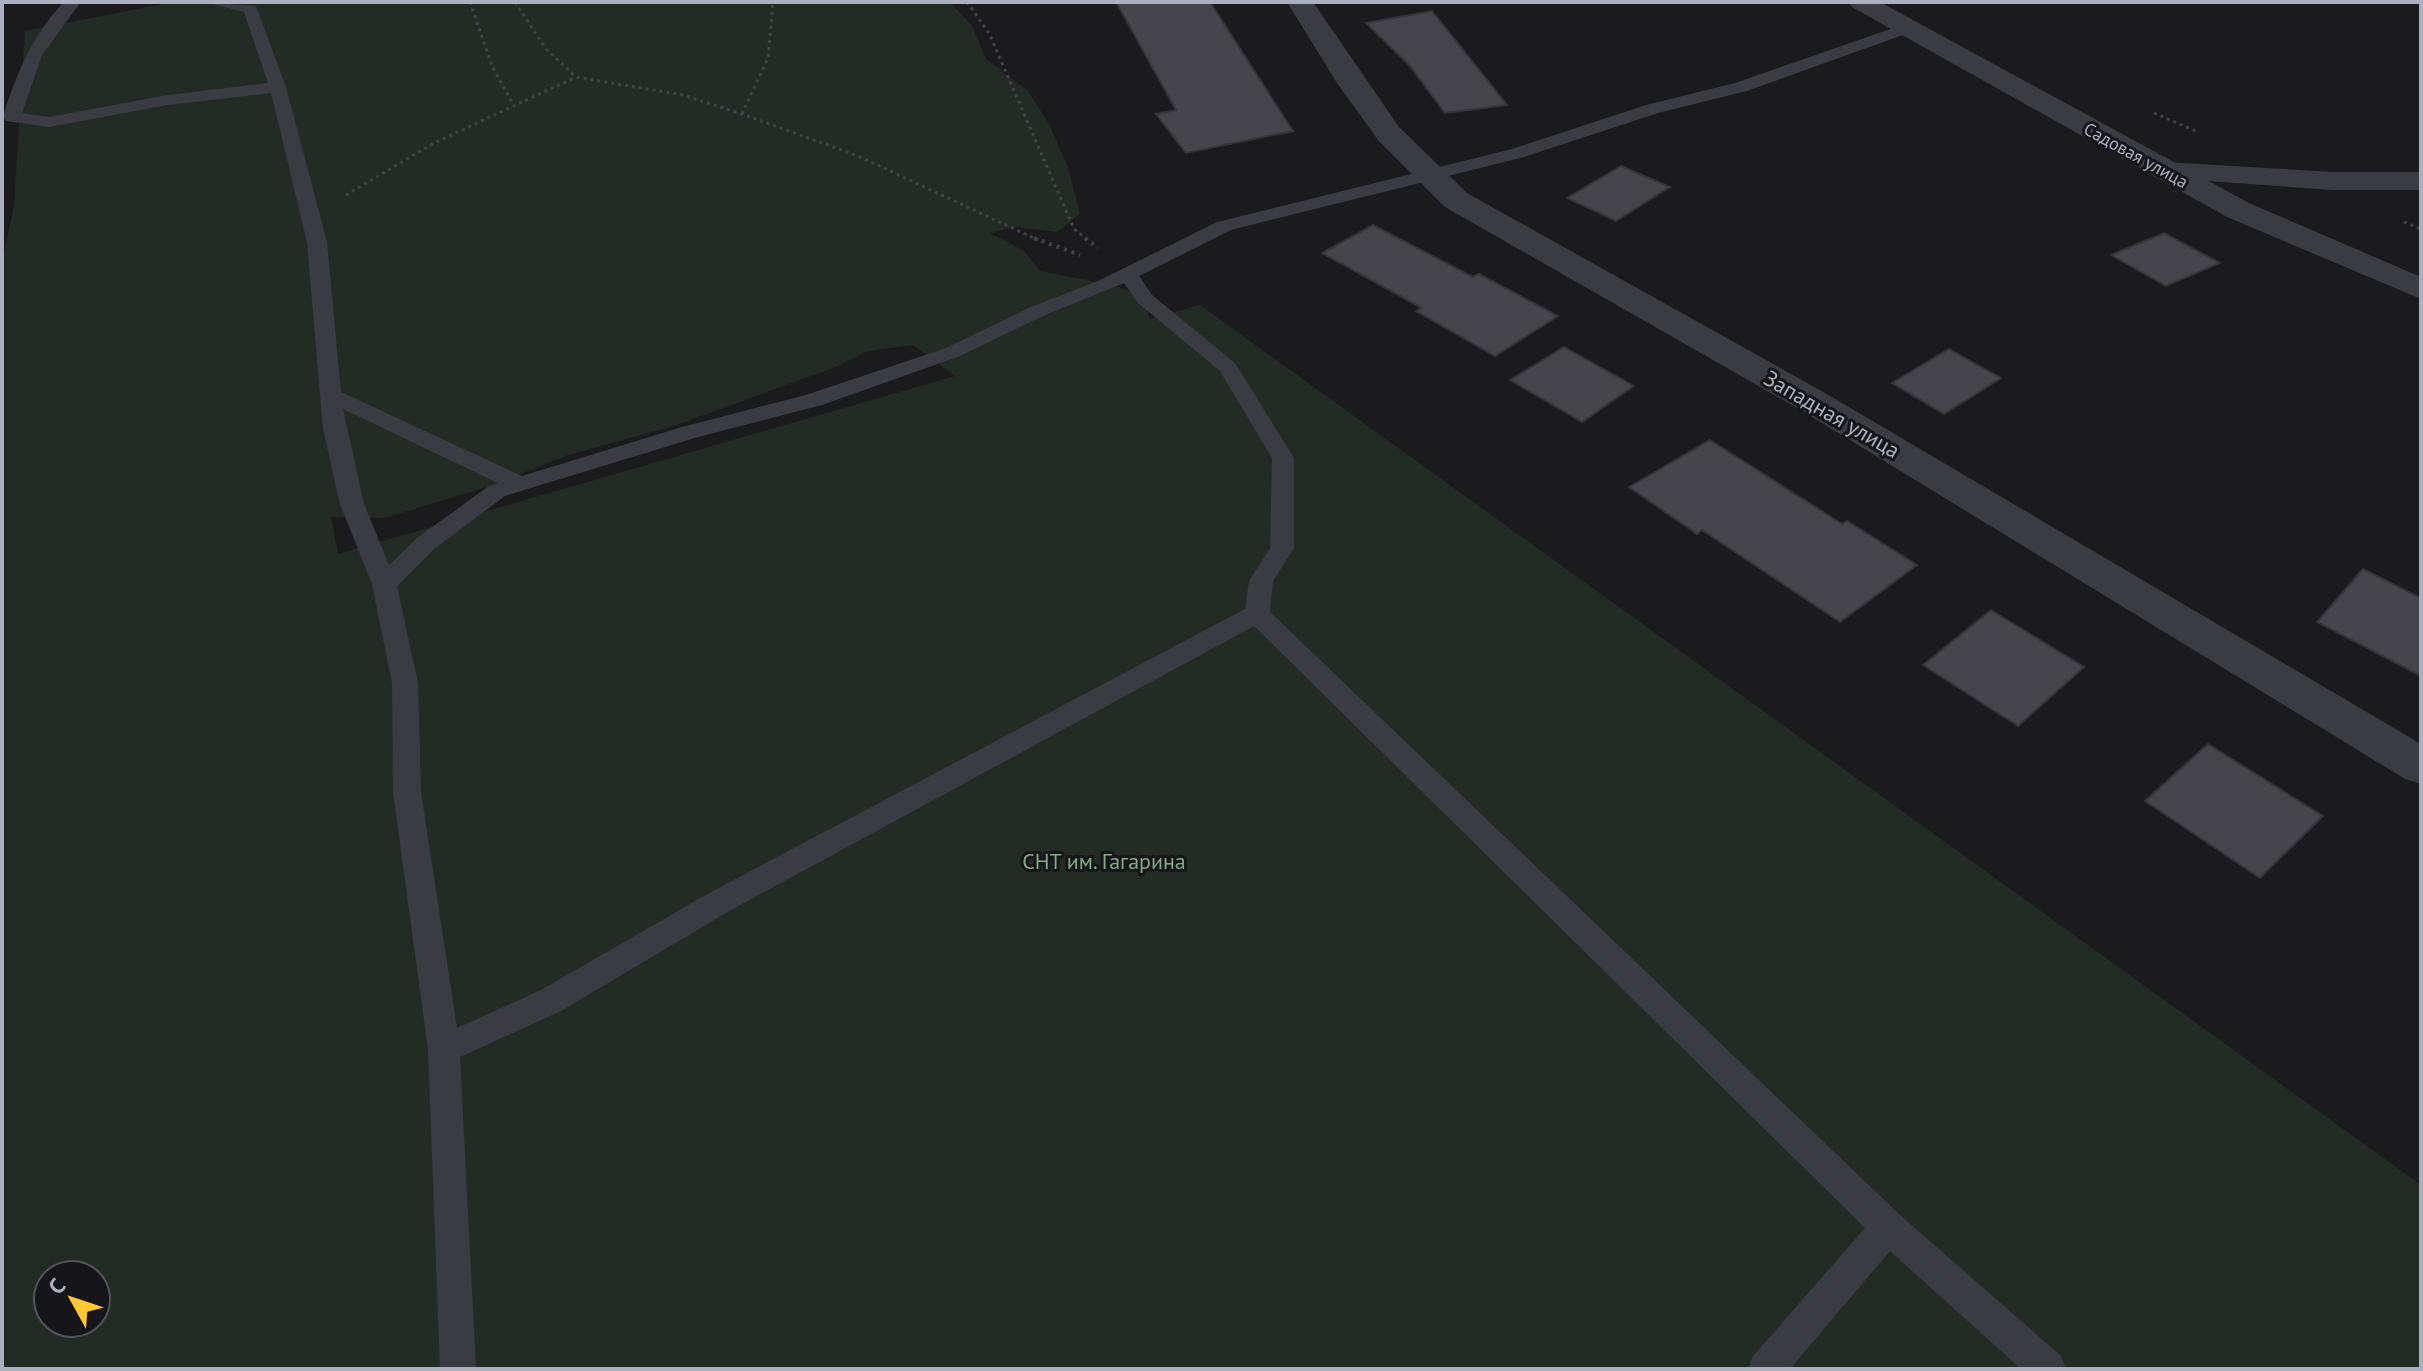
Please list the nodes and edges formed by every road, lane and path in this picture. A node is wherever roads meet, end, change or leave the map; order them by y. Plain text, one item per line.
1 (73, 2) edge
2 (213, 2) edge
3 (470, 2) edge
4 (515, 2) edge
5 (773, 2) edge
6 (967, 2) edge
7 (1300, 2) edge
8 (1861, 2) edge
9 (1908, 28) junction
10 (576, 77) junction
11 (278, 87) junction
12 (513, 104) junction
13 (2143, 108) dead end
14 (742, 114) junction
15 (2198, 132) dead end
16 (2165, 171) junction
17 (1426, 176) junction
18 (2421, 181) edge
19 (310, 216) junction
20 (2393, 217) dead end
21 (2421, 229) edge
22 (1126, 272) junction
23 (2421, 289) edge
24 (331, 395) junction
25 (520, 484) junction
26 (384, 584) junction
27 (1257, 614) junction
28 (2421, 766) edge
29 (444, 1049) junction
30 (1888, 1227) junction
31 (458, 1369) edge
32 (1766, 1369) edge
33 (2048, 1369) edge

1 - 11 lane
2 - 11 lane
3 - 12 path
4 - 10 path
5 - 14 path
6 - 22 path
7 - 17 street, Западная улица
8 - 9 street, Садовая улица
9 - 16 street, Садовая улица
9 - 17 lane
10 - 12 path
10 - 14 path
11 - 19 lane
12 - 19 path
13 - 15 path
14 - 22 path
16 - 18 street
16 - 23 street, Садовая улица
17 - 22 lane
17 - 28 street, Западная улица
19 - 24 lane
20 - 21 path
22 - 25 lane
22 - 27 lane
24 - 25 lane
24 - 26 lane
25 - 26 lane
26 - 29 lane
27 - 29 lane
27 - 30 lane
29 - 31 lane
30 - 32 lane
30 - 33 lane

